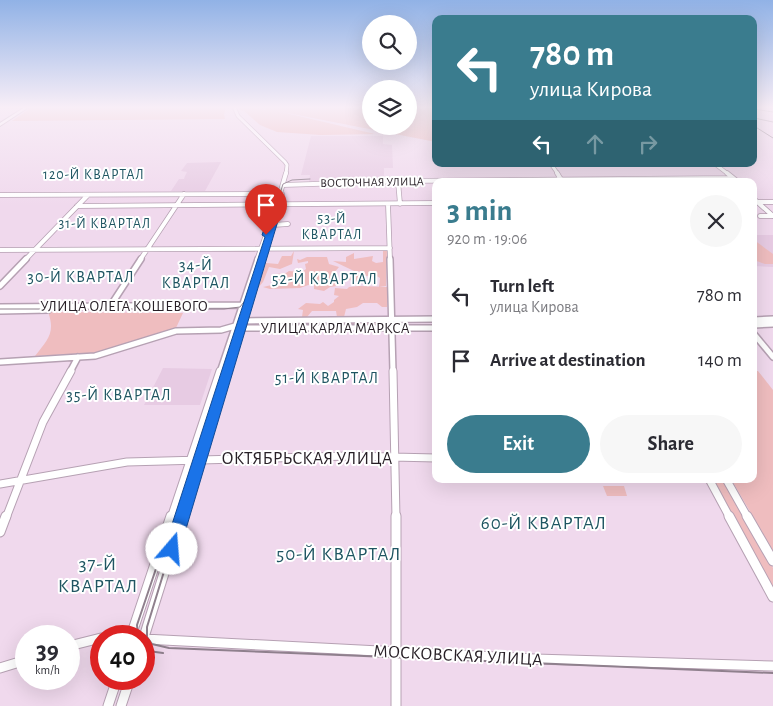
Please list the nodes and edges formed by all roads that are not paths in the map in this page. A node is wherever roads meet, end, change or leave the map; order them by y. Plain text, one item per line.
1 (261, 140) edge
2 (553, 167) edge
3 (714, 167) edge
4 (718, 167) edge
5 (560, 178) edge
6 (729, 178) edge
7 (730, 178) edge
8 (398, 182) junction
9 (432, 182) edge
10 (141, 188) dead end
11 (282, 191) junction
12 (184, 194) junction
13 (0, 195) edge
14 (88, 195) junction
15 (136, 195) junction
16 (757, 197) edge
17 (757, 201) edge
18 (763, 202) junction
19 (773, 202) edge
20 (432, 203) edge
21 (757, 203) edge
22 (278, 204) junction
23 (388, 204) junction
24 (400, 204) junction
25 (178, 205) junction
26 (77, 206) junction
27 (773, 211) edge
28 (760, 216) dead end
29 (773, 216) edge
30 (288, 224) dead end
31 (273, 225) junction
32 (390, 248) junction
33 (150, 249) junction
34 (264, 249) junction
35 (0, 250) edge
36 (33, 250) junction
37 (0, 286) edge
38 (0, 307) edge
39 (109, 308) junction
40 (245, 308) junction
41 (0, 311) edge
42 (391, 319) junction
43 (432, 319) edge
44 (757, 320) edge
45 (773, 320) edge
46 (773, 324) edge
47 (238, 325) junction
48 (757, 325) edge
49 (392, 328) junction
50 (432, 328) edge
51 (757, 338) edge
52 (773, 357) edge
53 (78, 358) junction
54 (0, 362) edge
55 (201, 458) junction
56 (396, 458) junction
57 (432, 458) edge
58 (190, 459) junction
59 (19, 482) junction
60 (711, 483) edge
61 (728, 483) edge
62 (0, 484) edge
63 (0, 532) edge
64 (773, 561) edge
65 (773, 597) edge
66 (135, 625) edge
67 (148, 625) edge
68 (155, 639) edge
69 (397, 653) junction
70 (15, 663) edge
71 (773, 666) edge
72 (0, 668) edge
73 (113, 690) edge
74 (126, 690) edge
75 (108, 706) edge
76 (121, 706) edge
77 (396, 706) edge

1 - 11 street
2 - 5 street
3 - 6 street
4 - 7 street
8 - 9 street, ВОСТОЧНАЯ УЛИЦА
8 - 11 street, ВОСТОЧНАЯ УЛИЦА
8 - 24 street
10 - 15 street
11 - 12 street, ВОСТОЧНАЯ УЛИЦА
11 - 22 street
12 - 15 street, ВОСТОЧНАЯ УЛИЦА
12 - 25 street
13 - 14 street, ВОСТОЧНАЯ УЛИЦА
14 - 15 street, ВОСТОЧНАЯ УЛИЦА
14 - 26 street
16 - 18 street
17 - 18 street
18 - 19 street
18 - 27 street
20 - 24 street
21 - 29 street
22 - 23 street
22 - 25 street
22 - 31 street
22 - 34 street
23 - 24 street
23 - 32 street
25 - 26 street
25 - 33 street
26 - 36 street
28 - 29 street
30 - 31 street
31 - 34 street
32 - 34 street
32 - 42 street
33 - 34 street
33 - 36 street
33 - 39 street
34 - 40 street
35 - 36 street
36 - 37 street
38 - 39 street, УЛИЦА ОЛЕГА КОШЕВОГО
39 - 40 street, УЛИЦА ОЛЕГА КОШЕВОГО
39 - 41 street, УЛИЦА ОЛЕГА КОШЕВОГО
40 - 47 street
42 - 43 street, УЛИЦА КАРЛА МАРКСА
42 - 47 street, УЛИЦА КАРЛА МАРКСА
42 - 49 street
44 - 45 street
46 - 48 street
47 - 49 street, УЛИЦА КАРЛА МАРКСА
47 - 53 street
47 - 55 street
47 - 58 street
49 - 50 street, УЛИЦА КАРЛА МАРКСА
49 - 56 street
51 - 52 street
53 - 54 street
53 - 59 street
55 - 56 street, ОКТЯБРЬСКАЯ УЛИЦА
55 - 58 street, ОКТЯБРЬСКАЯ УЛИЦА
55 - 67 street
56 - 57 street, ОКТЯБРЬСКАЯ УЛИЦА
56 - 69 street
58 - 59 street, ОКТЯБРЬСКАЯ УЛИЦА
58 - 66 street
59 - 62 street, ОКТЯБРЬСКАЯ УЛИЦА
59 - 63 street
60 - 65 street
61 - 64 street
68 - 69 street, МОСКОВСКАЯ УЛИЦА
69 - 71 street, МОСКОВСКАЯ УЛИЦА
69 - 77 street
70 - 72 street
73 - 75 street
74 - 76 street

